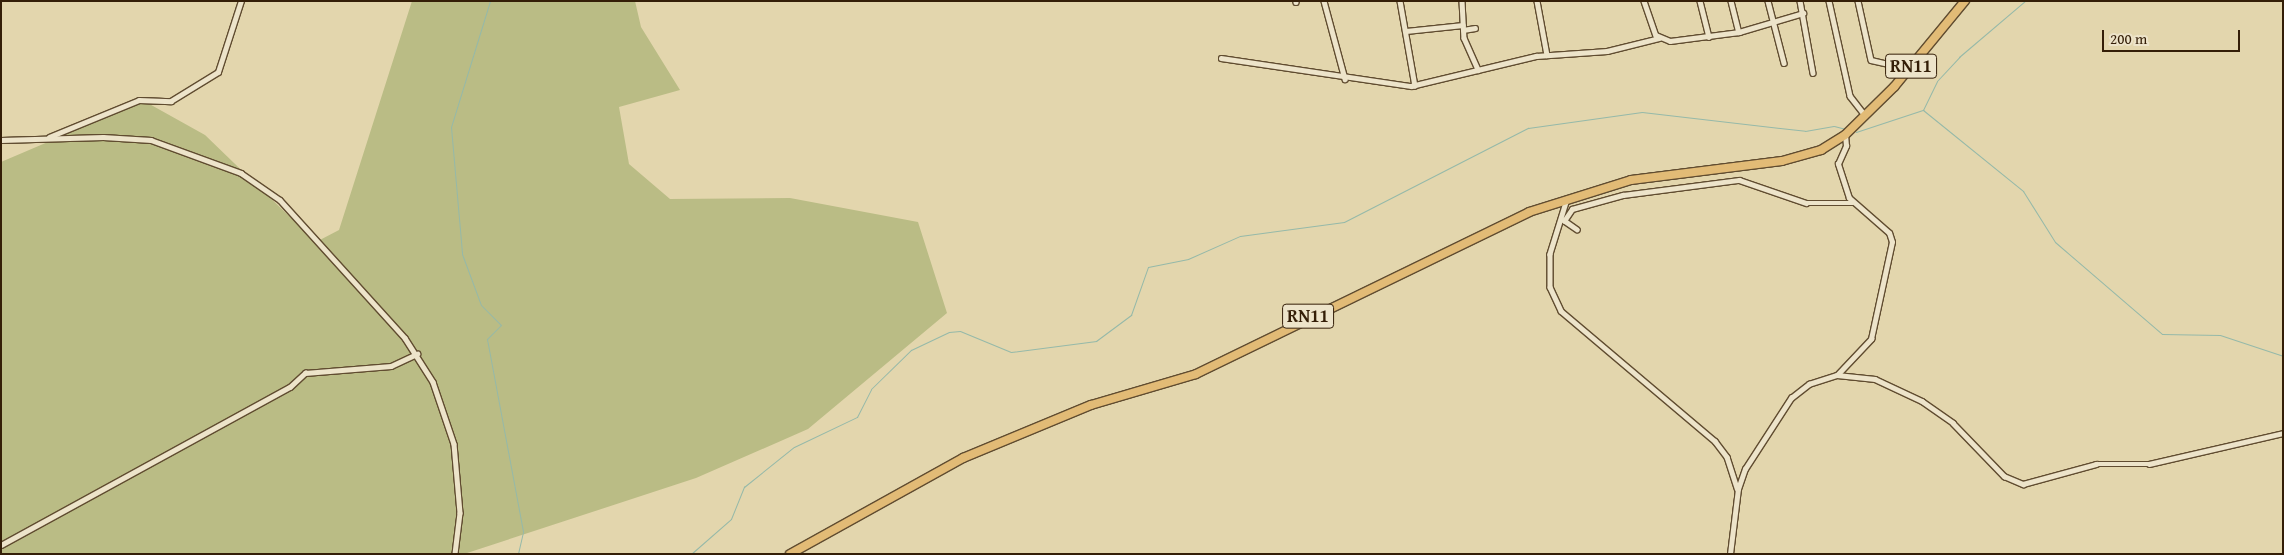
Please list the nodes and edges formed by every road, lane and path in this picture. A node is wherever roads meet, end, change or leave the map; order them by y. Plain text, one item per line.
1 (241, 1) edge
2 (1324, 1) edge
3 (1400, 1) edge
4 (1462, 1) edge
5 (1537, 1) edge
6 (1644, 1) edge
7 (1700, 1) edge
8 (1731, 1) edge
9 (1768, 1) edge
10 (1800, 1) edge
11 (1829, 1) edge
12 (1858, 1) edge
13 (1965, 1) edge
14 (1803, 13) junction
15 (1773, 22) junction
16 (1463, 27) junction
17 (1476, 28) dead end
18 (1406, 31) junction
19 (1739, 32) junction
20 (1709, 37) junction
21 (1660, 38) junction
22 (1547, 55) junction
23 (1222, 58) dead end
24 (1784, 63) dead end
25 (1478, 70) junction
26 (1813, 73) dead end
27 (1901, 78) junction
28 (1345, 80) junction
29 (1415, 86) junction
30 (1865, 115) junction
31 (1844, 134) junction
32 (46, 139) junction
33 (1, 140) edge
34 (1568, 199) junction
35 (1852, 203) junction
36 (1577, 230) dead end
37 (417, 354) junction
38 (1837, 375) junction
39 (2283, 433) edge
40 (1738, 489) junction
41 (1, 545) edge
42 (456, 554) edge
43 (790, 554) edge
44 (1730, 554) edge

1 - 32 street
2 - 28 street
3 - 18 street
4 - 16 street
5 - 22 street
6 - 21 street
7 - 20 street
8 - 19 street
9 - 15 street
10 - 14 street
11 - 30 street
12 - 27 street
13 - 27 main road, RN11
14 - 15 street
14 - 26 street
15 - 19 street
15 - 24 street
16 - 17 street
16 - 18 street
16 - 25 street
18 - 29 street
19 - 20 street
20 - 21 street
21 - 22 street
22 - 25 street
23 - 28 street
25 - 29 street
27 - 30 main road, RN11
28 - 29 street
30 - 31 main road, RN11
31 - 34 main road, RN11
31 - 35 street
32 - 33 street
32 - 37 street
34 - 40 street
34 - 43 main road, RN11
35 - 36 street
35 - 38 street
37 - 41 street
37 - 42 street
38 - 39 street
38 - 40 street
40 - 44 street

